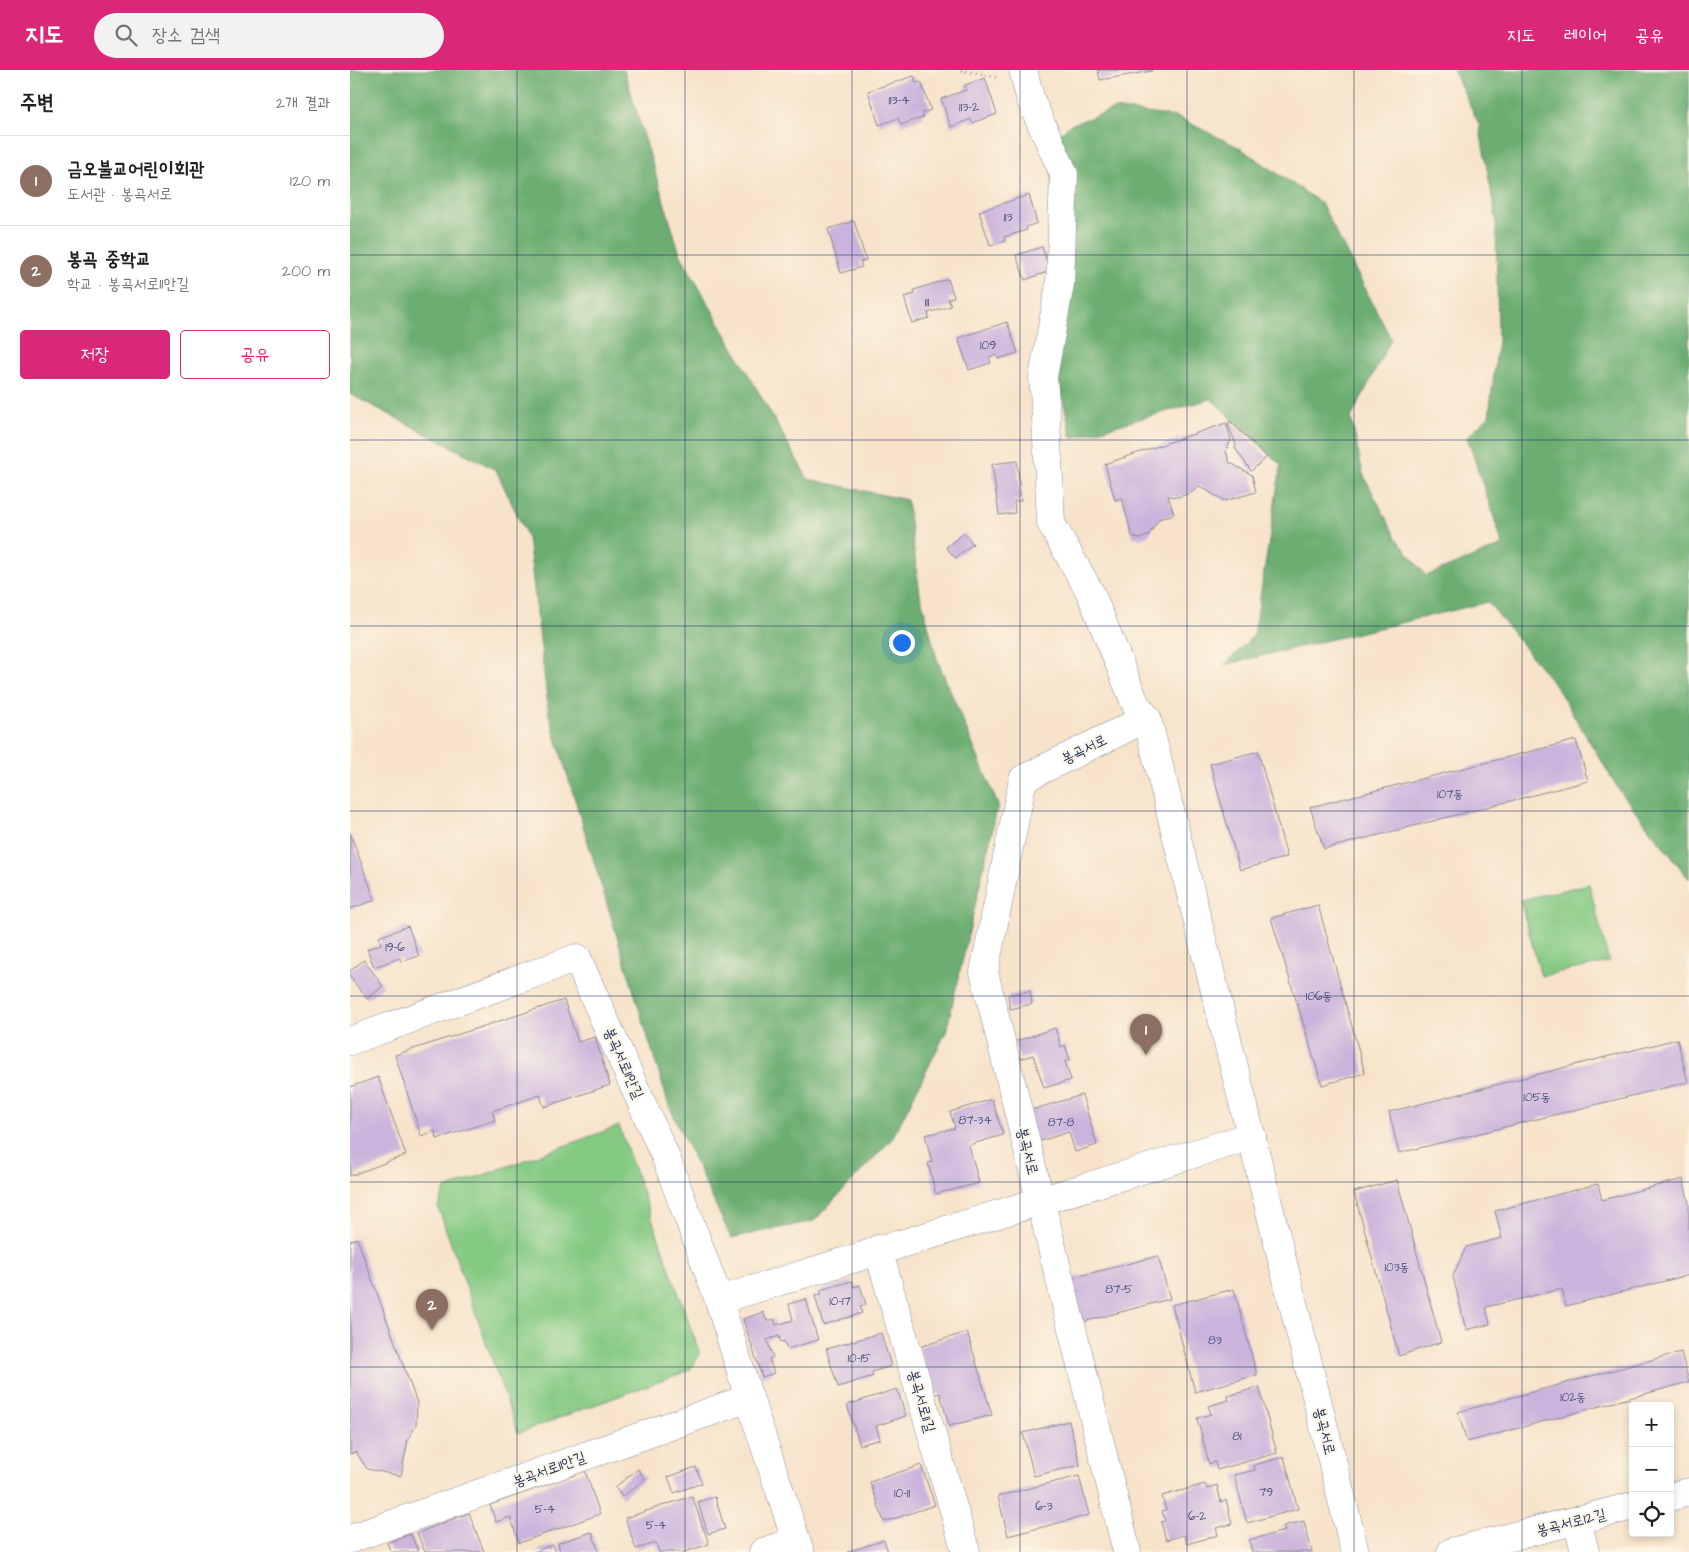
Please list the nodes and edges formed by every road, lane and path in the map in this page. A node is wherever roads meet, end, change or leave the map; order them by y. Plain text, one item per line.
1 (961, 70) edge
2 (1014, 74) edge
3 (1147, 718) junction
4 (350, 1041) edge
5 (1252, 1136) junction
6 (1040, 1200) junction
7 (878, 1249) junction
8 (718, 1300) junction
9 (748, 1398) junction
10 (1689, 1492) edge
11 (1674, 1496) edge
12 (1629, 1507) edge
13 (1577, 1520) junction
14 (350, 1539) edge
15 (798, 1547) edge
16 (763, 1552) edge
17 (966, 1552) edge
18 (1127, 1552) edge
19 (1355, 1552) edge
20 (1451, 1552) edge
21 (1585, 1552) edge

1 - 2 path
2 - 3 street
3 - 5 street, 봉곡서로
3 - 6 street, 봉곡서로
4 - 8 street, 봉곡서로11안길
5 - 6 street
5 - 19 street, 봉곡서로
6 - 7 street
6 - 18 street, 봉곡서로
7 - 8 street
7 - 17 street, 봉곡서로11길
8 - 9 street, 봉곡서로11안길
9 - 14 street, 봉곡서로11안길
9 - 15 street, 봉곡서로11안길
10 - 11 street
12 - 13 street, 봉곡서로12길
13 - 20 street, 봉곡서로12길
13 - 21 street
15 - 16 street, 봉곡서로11안길

